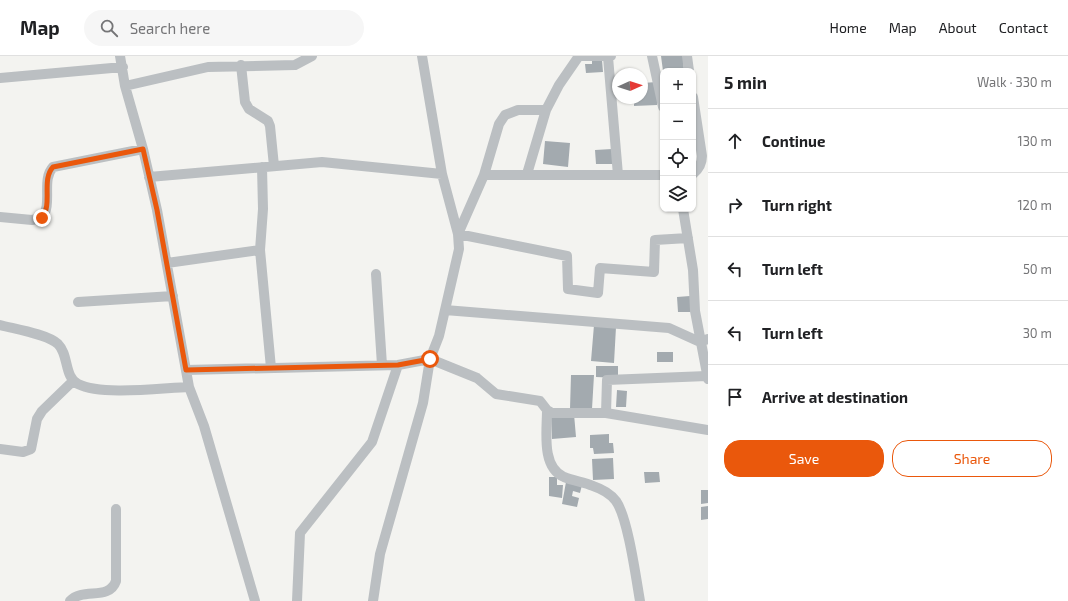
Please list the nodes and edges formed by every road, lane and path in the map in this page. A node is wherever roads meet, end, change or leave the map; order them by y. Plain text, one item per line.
1 (120, 56) edge
2 (207, 56) edge
3 (312, 56) edge
4 (422, 56) edge
5 (579, 56) edge
6 (609, 56) edge
7 (652, 56) edge
8 (687, 56) edge
9 (248, 62) edge
10 (123, 67) junction
11 (208, 67) junction
12 (689, 68) edge
13 (0, 78) edge
14 (125, 86) junction
15 (662, 104) edge
16 (694, 104) edge
17 (546, 110) junction
18 (143, 149) junction
19 (274, 166) junction
20 (262, 167) junction
21 (696, 171) edge
22 (442, 174) junction
23 (527, 174) junction
24 (484, 175) junction
25 (618, 175) junction
26 (660, 175) edge
27 (149, 177) junction
28 (684, 212) edge
29 (0, 217) edge
30 (458, 234) junction
31 (688, 238) junction
32 (260, 250) junction
33 (167, 263) junction
34 (376, 274) dead end
35 (173, 296) junction
36 (78, 302) dead end
37 (445, 310) junction
38 (0, 325) edge
39 (704, 340) edge
40 (430, 359) junction
41 (382, 365) junction
42 (398, 365) junction
43 (271, 368) junction
44 (186, 370) junction
45 (707, 378) edge
46 (73, 380) junction
47 (189, 387) junction
48 (547, 410) junction
49 (606, 413) junction
50 (708, 430) edge
51 (0, 449) edge
52 (116, 509) dead end
53 (70, 601) edge
54 (255, 601) edge
55 (298, 601) edge
56 (373, 601) edge
57 (640, 601) edge

1 - 10 street
2 - 11 street
3 - 9 street
4 - 22 street
5 - 6 street
5 - 17 street
6 - 25 street
7 - 15 street
8 - 12 street
9 - 11 street
9 - 19 street
10 - 13 street
10 - 14 street
11 - 14 street
14 - 18 street
16 - 21 street
17 - 23 street
17 - 24 street
18 - 27 street
18 - 29 street
19 - 20 street
19 - 22 street
20 - 27 street
20 - 32 street
22 - 30 street
23 - 24 street
23 - 25 street
24 - 30 street
25 - 26 street
27 - 33 street
28 - 31 street
30 - 31 street
30 - 37 street
31 - 39 street
32 - 33 street
32 - 43 street
33 - 35 street
34 - 41 street
35 - 36 street
35 - 44 street
37 - 39 street
37 - 40 street
38 - 46 street
39 - 45 street
40 - 42 street
40 - 48 street
40 - 56 street
41 - 42 street
41 - 43 street
42 - 55 street
43 - 44 street
44 - 47 street
45 - 49 street
46 - 47 street
46 - 51 street
47 - 54 street
48 - 49 street
48 - 57 street
49 - 50 street
52 - 53 street

